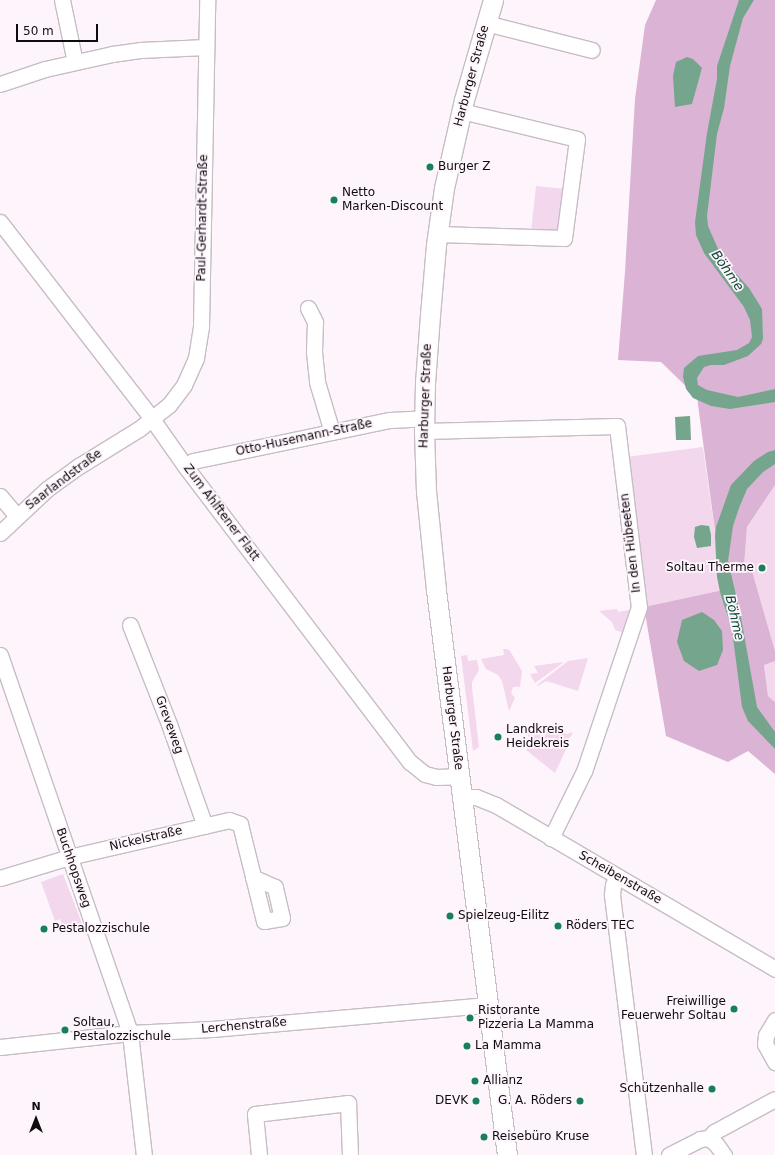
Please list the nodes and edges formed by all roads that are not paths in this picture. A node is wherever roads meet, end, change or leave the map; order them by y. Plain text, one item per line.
1 (62, 0) edge
2 (207, 0) edge
3 (493, 0) edge
4 (486, 23) junction
5 (206, 47) junction
6 (592, 50) dead end
7 (75, 62) junction
8 (0, 84) edge
9 (461, 111) junction
10 (0, 222) edge
11 (438, 234) junction
12 (308, 308) dead end
13 (152, 419) junction
14 (425, 424) junction
15 (332, 432) junction
16 (185, 466) junction
17 (0, 496) edge
18 (17, 516) junction
19 (0, 533) edge
20 (130, 625) dead end
21 (0, 655) edge
22 (459, 776) junction
23 (462, 797) junction
24 (205, 826) junction
25 (551, 838) junction
26 (69, 857) junction
27 (617, 876) junction
28 (253, 877) dead end
29 (0, 878) edge
30 (775, 969) edge
31 (488, 1005) junction
32 (775, 1020) edge
33 (130, 1033) junction
34 (0, 1047) edge
35 (775, 1062) edge
36 (775, 1099) edge
37 (709, 1138) junction
38 (144, 1155) edge
39 (259, 1155) edge
40 (350, 1155) edge
41 (507, 1155) edge
42 (644, 1155) edge
43 (669, 1155) edge
44 (724, 1155) edge

1 - 7 street
2 - 5 street, Paul-Gerhardt-Straße
3 - 4 main road, Harburger Straße
4 - 6 street
4 - 9 main road, Harburger Straße
5 - 7 street
5 - 13 street, Paul-Gerhardt-Straße
7 - 8 street
9 - 11 main road, Harburger Straße
9 - 11 street
10 - 13 street, Zum Ahlftener Flatt
11 - 14 main road, Harburger Straße
12 - 15 street
13 - 16 street, Zum Ahlftener Flatt
13 - 18 street, Saarlandstraße
14 - 15 street, Otto-Husemann-Straße
14 - 22 main road, Harburger Straße
14 - 25 street, In den Hübeeten
15 - 16 street, Otto-Husemann-Straße
16 - 22 street, Zum Ahlftener Flatt
17 - 18 street
18 - 19 street, Saarlandstraße
20 - 24 street, Greveweg
21 - 26 street, Buchhopsweg
22 - 23 main road, Harburger Straße
23 - 25 street, Scheibenstraße
23 - 31 main road, Harburger Straße
24 - 26 street, Nickelstraße
24 - 28 street, Nickelstraße
25 - 27 street, Scheibenstraße
26 - 29 street, Nickelstraße
26 - 33 street, Buchhopsweg
27 - 30 street, Scheibenstraße
27 - 42 street
31 - 33 street, Lerchenstraße
31 - 41 main road, Harburger Straße
32 - 35 street
33 - 34 street, Lerchenstraße
33 - 38 street, Buchhopsweg
36 - 37 street
37 - 43 street
37 - 44 street
39 - 40 street

